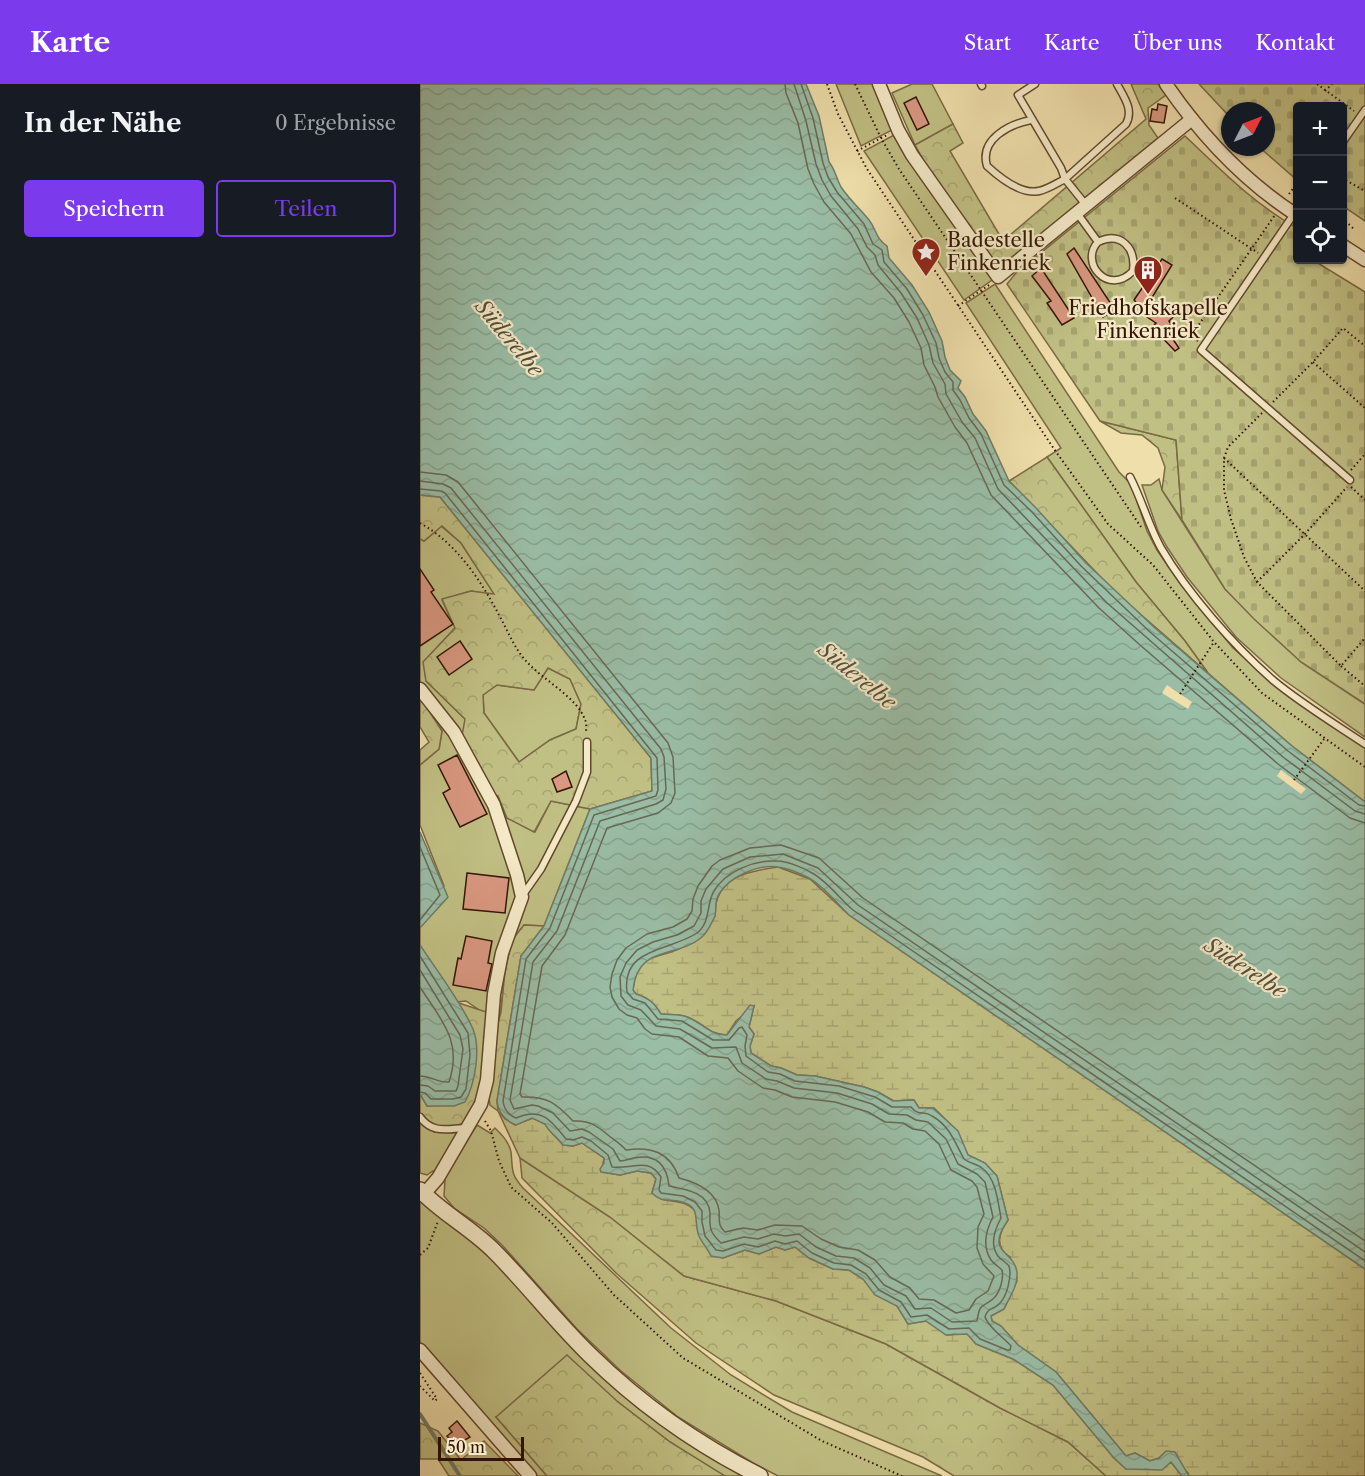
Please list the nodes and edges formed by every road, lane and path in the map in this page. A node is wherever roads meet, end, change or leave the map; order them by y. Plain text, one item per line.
1 (827, 84) edge
2 (855, 84) edge
3 (879, 84) edge
4 (1035, 84) edge
5 (1117, 84) edge
6 (1166, 84) edge
7 (1317, 84) edge
8 (1332, 84) edge
9 (1326, 91) junction
10 (1340, 102) edge
11 (1347, 107) edge
12 (1363, 113) edge
13 (1191, 119) junction
14 (1031, 120) junction
15 (1347, 135) edge
16 (881, 138) junction
17 (857, 151) junction
18 (1065, 179) junction
19 (1347, 181) edge
20 (1293, 190) edge
21 (1365, 191) edge
22 (1176, 198) dead end
23 (1284, 201) dead end
24 (1081, 209) junction
25 (1279, 210) dead end
26 (1293, 211) edge
27 (1293, 217) edge
28 (1347, 223) edge
29 (1355, 230) dead end
30 (1098, 242) junction
31 (1347, 248) edge
32 (1252, 249) junction
33 (1264, 257) junction
34 (1365, 260) edge
35 (996, 280) junction
36 (981, 291) junction
37 (958, 306) junction
38 (1204, 345) junction
39 (1365, 346) edge
40 (1313, 362) junction
41 (1268, 407) junction
42 (1365, 408) edge
43 (1054, 449) dead end
44 (1365, 454) edge
45 (1224, 458) junction
46 (1130, 477) dead end
47 (1349, 483) junction
48 (1365, 500) edge
49 (420, 523) edge
50 (1304, 535) junction
51 (1160, 547) junction
52 (1257, 582) junction
53 (1365, 591) edge
54 (1365, 638) edge
55 (1214, 642) dead end
56 (1341, 666) junction
57 (1365, 686) edge
58 (420, 689) edge
59 (1180, 694) dead end
60 (1324, 739) dead end
61 (586, 742) joint
62 (1365, 744) edge
63 (1294, 780) dead end
64 (522, 897) junction
65 (420, 1117) edge
66 (468, 1128) junction
67 (491, 1131) dead end
68 (422, 1192) edge
69 (442, 1210) junction
70 (420, 1255) edge
71 (420, 1350) edge
72 (420, 1372) edge
73 (420, 1386) edge
74 (422, 1391) edge
75 (530, 1476) edge
76 (760, 1476) edge
77 (902, 1476) edge

1 - 17 path
2 - 16 path
3 - 35 street
4 - 14 lane
5 - 18 lane
6 - 13 street
7 - 9 path
8 - 9 path
9 - 10 path
11 - 12 path
12 - 15 lane
13 - 24 street
13 - 26 street
14 - 18 lane
14 - 18 lane
16 - 17 path
16 - 36 path
17 - 37 path
18 - 24 lane
19 - 21 path
20 - 23 path
22 - 32 path
24 - 30 lane
24 - 35 street
25 - 32 path
27 - 33 lane
28 - 29 path
30 - 30 lane
31 - 34 street
32 - 33 path
32 - 38 path
33 - 38 lane
35 - 36 path
36 - 37 path
36 - 51 path
37 - 43 path
38 - 41 lane
39 - 40 path
40 - 41 path
40 - 42 path
41 - 45 path
41 - 47 lane
44 - 47 path
45 - 50 path
45 - 52 path
46 - 51 lane
47 - 48 path
47 - 50 path
49 - 61 path
50 - 52 path
50 - 53 path
51 - 62 lane
52 - 56 path
54 - 56 path
55 - 59 path
56 - 57 path
58 - 64 street
60 - 63 path
61 - 64 lane
64 - 66 street
65 - 66 lane
66 - 68 street
67 - 77 path
68 - 69 street
69 - 70 path
69 - 76 street
71 - 75 street
72 - 74 path
73 - 74 path

